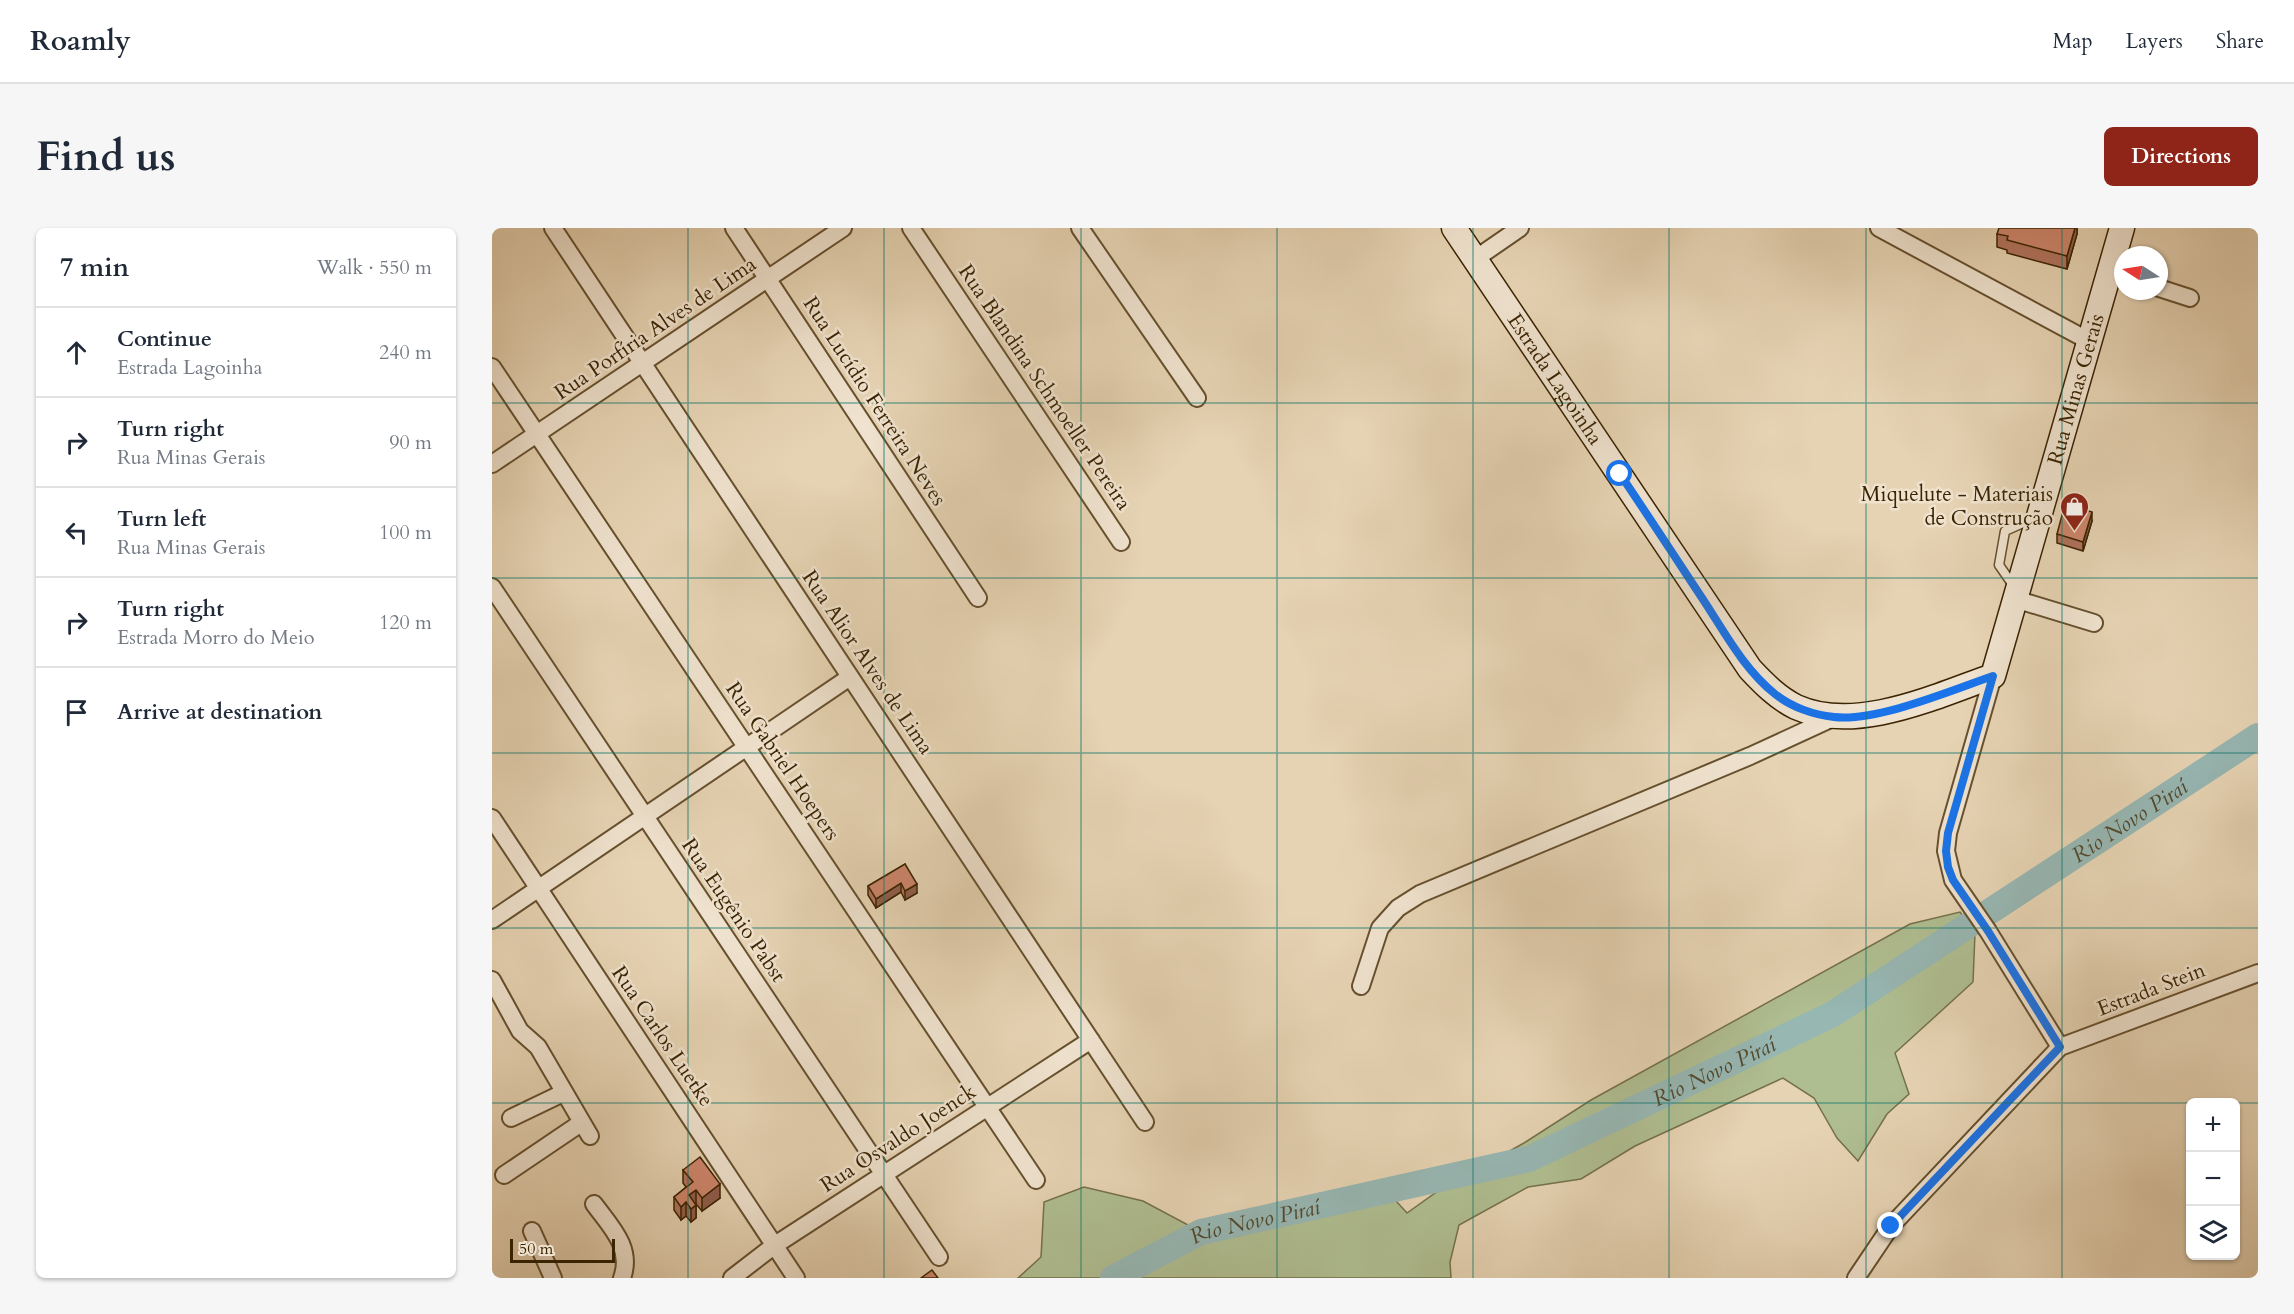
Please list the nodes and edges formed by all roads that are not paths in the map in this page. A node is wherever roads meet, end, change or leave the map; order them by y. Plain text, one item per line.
1 (553, 228) edge
2 (734, 228) edge
3 (843, 228) edge
4 (911, 228) edge
5 (1080, 228) edge
6 (1454, 228) edge
7 (1520, 228) edge
8 (1880, 228) edge
9 (2122, 228) edge
10 (2120, 246) edge
11 (1475, 259) junction
12 (768, 279) junction
13 (2114, 280) edge
14 (2168, 291) edge
15 (2190, 298) dead end
16 (2090, 341) junction
17 (642, 363) junction
18 (492, 368) edge
19 (1197, 398) dead end
20 (537, 434) junction
21 (492, 464) edge
22 (1121, 542) dead end
23 (492, 587) edge
24 (2016, 595) junction
25 (978, 598) dead end
26 (2094, 623) dead end
27 (1993, 676) junction
28 (850, 677) junction
29 (1834, 717) junction
30 (746, 747) junction
31 (645, 816) junction
32 (492, 818) edge
33 (538, 888) junction
34 (492, 920) edge
35 (2258, 973) edge
36 (492, 980) edge
37 (1361, 987) dead end
38 (1091, 1040) junction
39 (2060, 1047) junction
40 (563, 1093) junction
41 (987, 1107) junction
42 (511, 1118) dead end
43 (1145, 1122) dead end
44 (884, 1174) junction
45 (504, 1175) dead end
46 (1036, 1180) dead end
47 (594, 1204) dead end
48 (532, 1231) dead end
49 (775, 1245) junction
50 (939, 1257) dead end
51 (553, 1278) edge
52 (622, 1278) edge
53 (732, 1278) edge
54 (796, 1278) edge
55 (1856, 1278) edge

1 - 17 street, Rua Alior Alves de Lima
2 - 12 street, Rua Lucídio Ferreira Neves
3 - 12 street, Rua Porfíria Alves de Lima
4 - 22 street, Rua Blandina Schmoeller Pereira
5 - 19 street
6 - 11 main road, Estrada Lagoinha
7 - 11 street
8 - 16 street
9 - 10 main road, Rua Minas Gerais
11 - 29 main road, Estrada Lagoinha
12 - 17 street, Rua Porfíria Alves de Lima
12 - 25 street, Rua Lucídio Ferreira Neves
13 - 16 main road, Rua Minas Gerais
14 - 15 street
16 - 24 main road, Rua Minas Gerais
17 - 20 street, Rua Porfíria Alves de Lima
17 - 28 street, Rua Alior Alves de Lima
18 - 20 street, Rua Gabriel Hoepers
20 - 21 street, Rua Porfíria Alves de Lima
20 - 30 street, Rua Gabriel Hoepers
23 - 31 street, Rua Eugênio Pabst
24 - 26 street
24 - 27 main road, Rua Minas Gerais
27 - 29 main road, Estrada Lagoinha
27 - 39 street, Rua Minas Gerais
28 - 30 street
28 - 38 street, Rua Alior Alves de Lima
29 - 37 street
30 - 31 street
30 - 41 street, Rua Gabriel Hoepers
31 - 33 street
31 - 44 street, Rua Eugênio Pabst
32 - 33 street, Rua Carlos Luetke
33 - 34 street
33 - 49 street, Rua Carlos Luetke
35 - 39 street, Estrada Stein
36 - 40 street
38 - 41 street, Rua Osvaldo Joenck
38 - 43 street, Rua Alior Alves de Lima
39 - 55 street
40 - 42 street
40 - 45 street
41 - 44 street, Rua Osvaldo Joenck
41 - 46 street, Rua Gabriel Hoepers
44 - 49 street, Rua Osvaldo Joenck
44 - 50 street, Rua Eugênio Pabst
47 - 52 street
48 - 51 street
49 - 53 street, Rua Osvaldo Joenck
49 - 54 street, Rua Carlos Luetke

